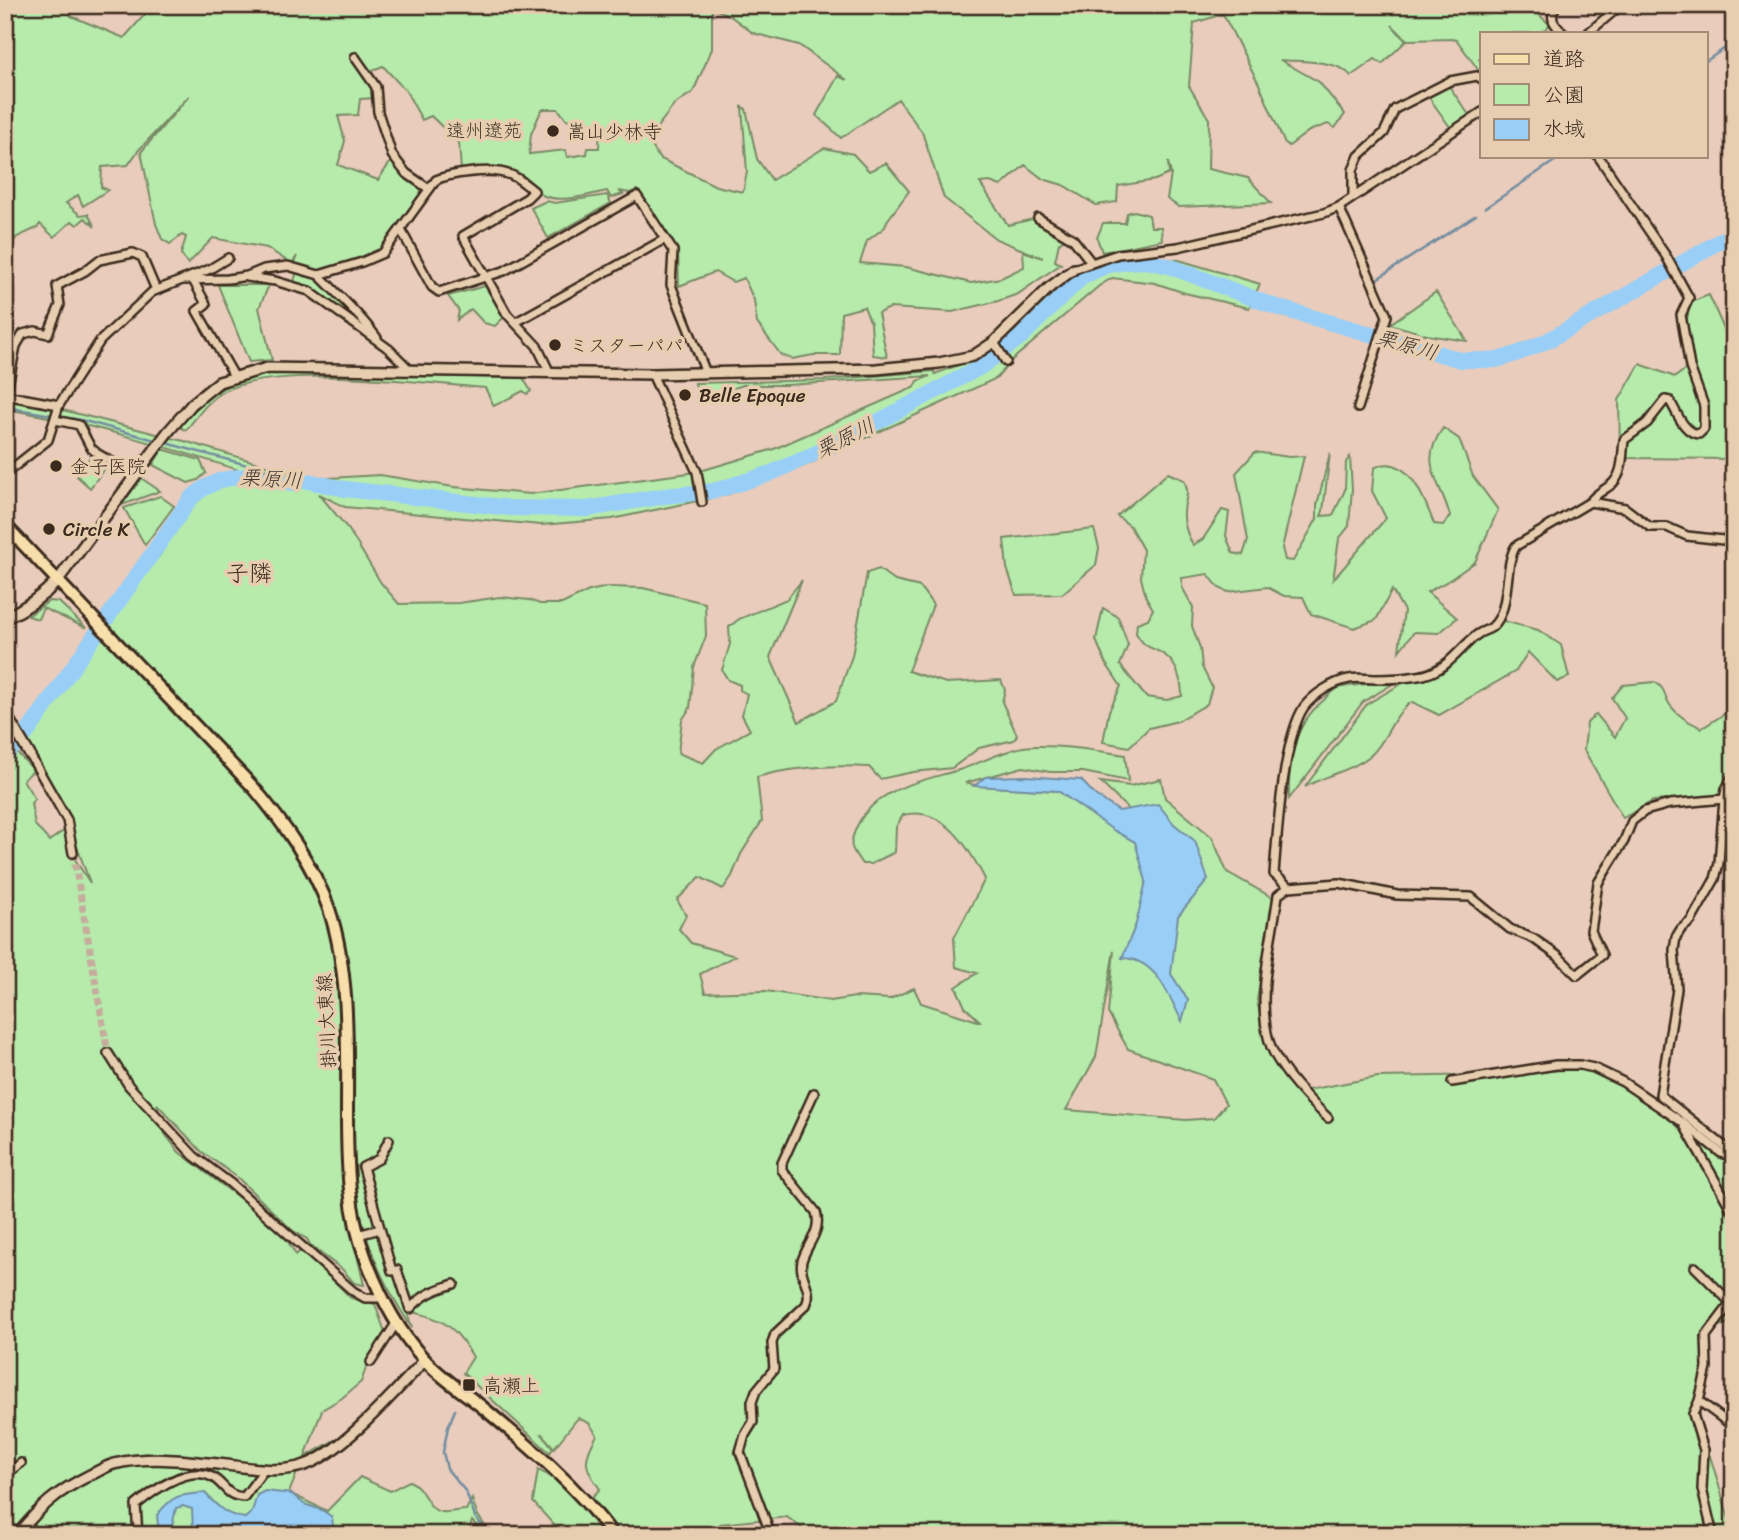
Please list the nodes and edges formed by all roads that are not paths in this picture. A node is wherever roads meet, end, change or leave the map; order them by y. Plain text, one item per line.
1 (1556, 5) edge
2 (1621, 5) edge
3 (1562, 32) edge
4 (1589, 32) edge
5 (355, 57) dead end
6 (1480, 78) edge
7 (1480, 113) edge
8 (1599, 158) edge
9 (429, 189) junction
10 (1353, 197) junction
11 (1339, 207) junction
12 (1038, 218) dead end
13 (401, 230) junction
14 (665, 239) junction
15 (228, 258) dead end
16 (1091, 262) junction
17 (1074, 269) joint
18 (319, 275) junction
19 (247, 276) junction
20 (193, 279) junction
21 (486, 279) junction
22 (183, 280) junction
23 (156, 290) junction
24 (516, 322) junction
25 (382, 344) junction
26 (996, 345) junction
27 (1006, 362) dead end
28 (410, 370) junction
29 (550, 373) junction
30 (706, 373) junction
31 (652, 374) junction
32 (234, 376) junction
33 (6, 395) edge
34 (58, 407) junction
35 (1358, 408) dead end
36 (56, 419) junction
37 (5, 474) edge
38 (136, 476) junction
39 (702, 502) dead end
40 (1590, 502) junction
41 (5, 525) edge
42 (1734, 538) edge
43 (58, 580) junction
44 (5, 618) edge
45 (5, 713) edge
46 (29, 753) joint
47 (1734, 774) edge
48 (1724, 799) junction
49 (73, 853) tunnel mouth
50 (1289, 887) junction
51 (108, 1053) tunnel mouth
52 (1452, 1082) dead end
53 (814, 1093) dead end
54 (1328, 1118) dead end
55 (1682, 1122) junction
56 (389, 1140) dead end
57 (1734, 1144) edge
58 (1734, 1153) edge
59 (1734, 1214) edge
60 (380, 1229) junction
61 (358, 1235) junction
62 (1695, 1267) dead end
63 (454, 1284) dead end
64 (382, 1298) junction
65 (1732, 1304) edge
66 (397, 1322) junction
67 (425, 1360) junction
68 (371, 1362) dead end
69 (1699, 1401) junction
70 (1734, 1427) edge
71 (20, 1463) dead end
72 (264, 1470) junction
73 (5, 1475) edge
74 (17, 1535) edge
75 (138, 1535) edge
76 (613, 1535) edge
77 (771, 1535) edge
78 (1713, 1535) edge

1 - 3 street
2 - 4 street
5 - 9 street
6 - 10 street
7 - 10 street
8 - 40 street
9 - 13 street
9 - 21 street
10 - 11 street
11 - 16 street
11 - 35 street
12 - 16 street
13 - 18 street
13 - 21 street
14 - 21 street
14 - 24 street
14 - 30 street
15 - 22 street
16 - 17 street
17 - 26 street
18 - 19 street
18 - 25 street
19 - 20 street
19 - 25 street
20 - 22 street
20 - 32 street
21 - 24 street
22 - 23 street
23 - 33 street
23 - 34 street
24 - 29 street
25 - 28 street
26 - 27 street
26 - 30 street
28 - 29 street
28 - 32 street
29 - 31 street
30 - 31 street
31 - 39 street
32 - 38 street
33 - 34 street
34 - 36 street
36 - 37 street
36 - 38 street
38 - 43 street
40 - 42 street
40 - 50 street
41 - 43 main road, 掛川大東線
43 - 44 main road
43 - 61 main road, 掛川大東線
45 - 46 street
46 - 49 street
47 - 48 street
48 - 50 street
48 - 57 street
50 - 54 street
51 - 64 street
52 - 55 street
53 - 77 street
55 - 58 street
55 - 59 street
56 - 60 street
60 - 61 street
60 - 63 street
61 - 64 main road, 掛川大東線
62 - 65 street
64 - 66 main road, 掛川大東線
65 - 69 street
66 - 67 main road, 掛川大東線
66 - 68 street
67 - 72 street
67 - 76 main road, 掛川大東線
69 - 70 street
69 - 78 street
71 - 73 street
72 - 74 street
72 - 75 street

